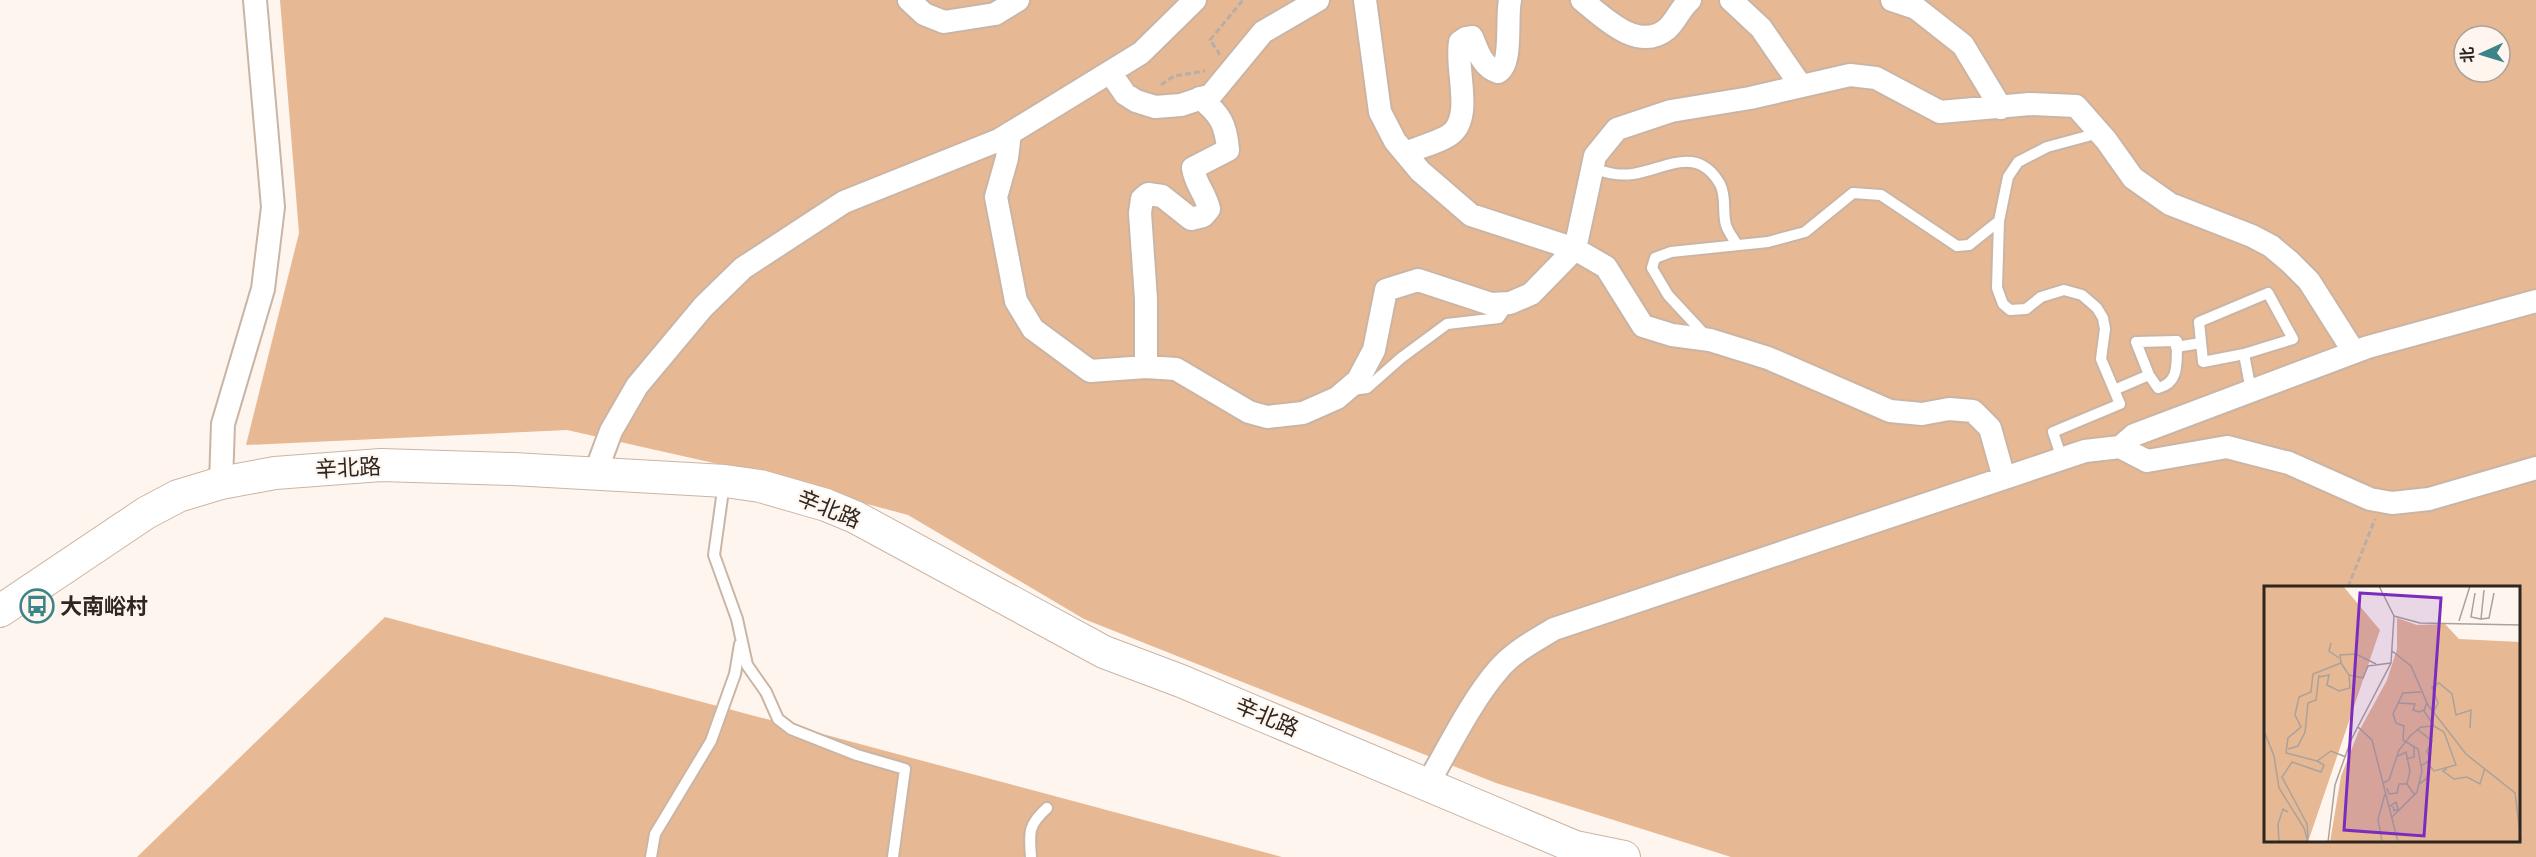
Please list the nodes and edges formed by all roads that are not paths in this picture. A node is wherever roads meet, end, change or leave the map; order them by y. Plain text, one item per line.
1 (255, 0) edge
2 (909, 0) edge
3 (1018, 0) edge
4 (1196, 0) edge
5 (1318, 0) edge
6 (1365, 0) edge
7 (1510, 0) edge
8 (1582, 0) edge
9 (1690, 0) edge
10 (1731, 0) edge
11 (1892, 0) edge
12 (1110, 72) junction
13 (1801, 86) junction
14 (1200, 98) junction
15 (2001, 108) junction
16 (1010, 133) junction
17 (2099, 133) junction
18 (1405, 153) junction
19 (1593, 168) junction
20 (1999, 221) junction
21 (1737, 245) junction
22 (1575, 249) junction
23 (2536, 301) edge
24 (1510, 303) junction
25 (1710, 340) junction
26 (2201, 343) junction
27 (2176, 347) junction
28 (2354, 352) junction
29 (2244, 354) junction
30 (1146, 367) junction
31 (2149, 375) junction
32 (1346, 390) junction
33 (2114, 390) junction
34 (2251, 391) junction
35 (2120, 447) junction
36 (2062, 459) junction
37 (2536, 468) edge
38 (595, 474) junction
39 (2004, 478) junction
40 (725, 481) junction
41 (221, 483) junction
42 (0, 611) edge
43 (741, 639) junction
44 (1427, 785) junction
45 (1047, 808) dead end
46 (651, 857) edge
47 (893, 857) edge
48 (1031, 857) edge
49 (1624, 857) edge

1 - 41 street
2 - 3 street
4 - 12 street
5 - 14 street
6 - 18 street
7 - 18 street
8 - 9 street
10 - 13 street
11 - 15 street
12 - 14 street
12 - 16 street
13 - 15 street
13 - 19 street
14 - 30 street
15 - 17 street
16 - 30 street
16 - 38 street
17 - 20 lane
17 - 28 street
18 - 22 street
19 - 21 lane
19 - 22 street
20 - 21 lane
20 - 33 lane
21 - 25 lane
22 - 24 street
22 - 25 street
23 - 28 street
24 - 32 lane
24 - 32 street
25 - 39 street
26 - 27 lane
26 - 29 lane
26 - 29 lane
27 - 31 lane
27 - 31 lane
28 - 34 street
29 - 34 lane
30 - 32 street
31 - 33 lane
33 - 36 lane
34 - 35 street
35 - 36 street
35 - 37 street
36 - 39 street
38 - 40 main road, 辛北路
38 - 41 main road, 辛北路
39 - 44 street
40 - 43 lane
40 - 44 main road, 辛北路
41 - 42 main road, 辛北路
43 - 46 lane
43 - 47 lane
44 - 49 main road, 辛北路
45 - 48 lane

